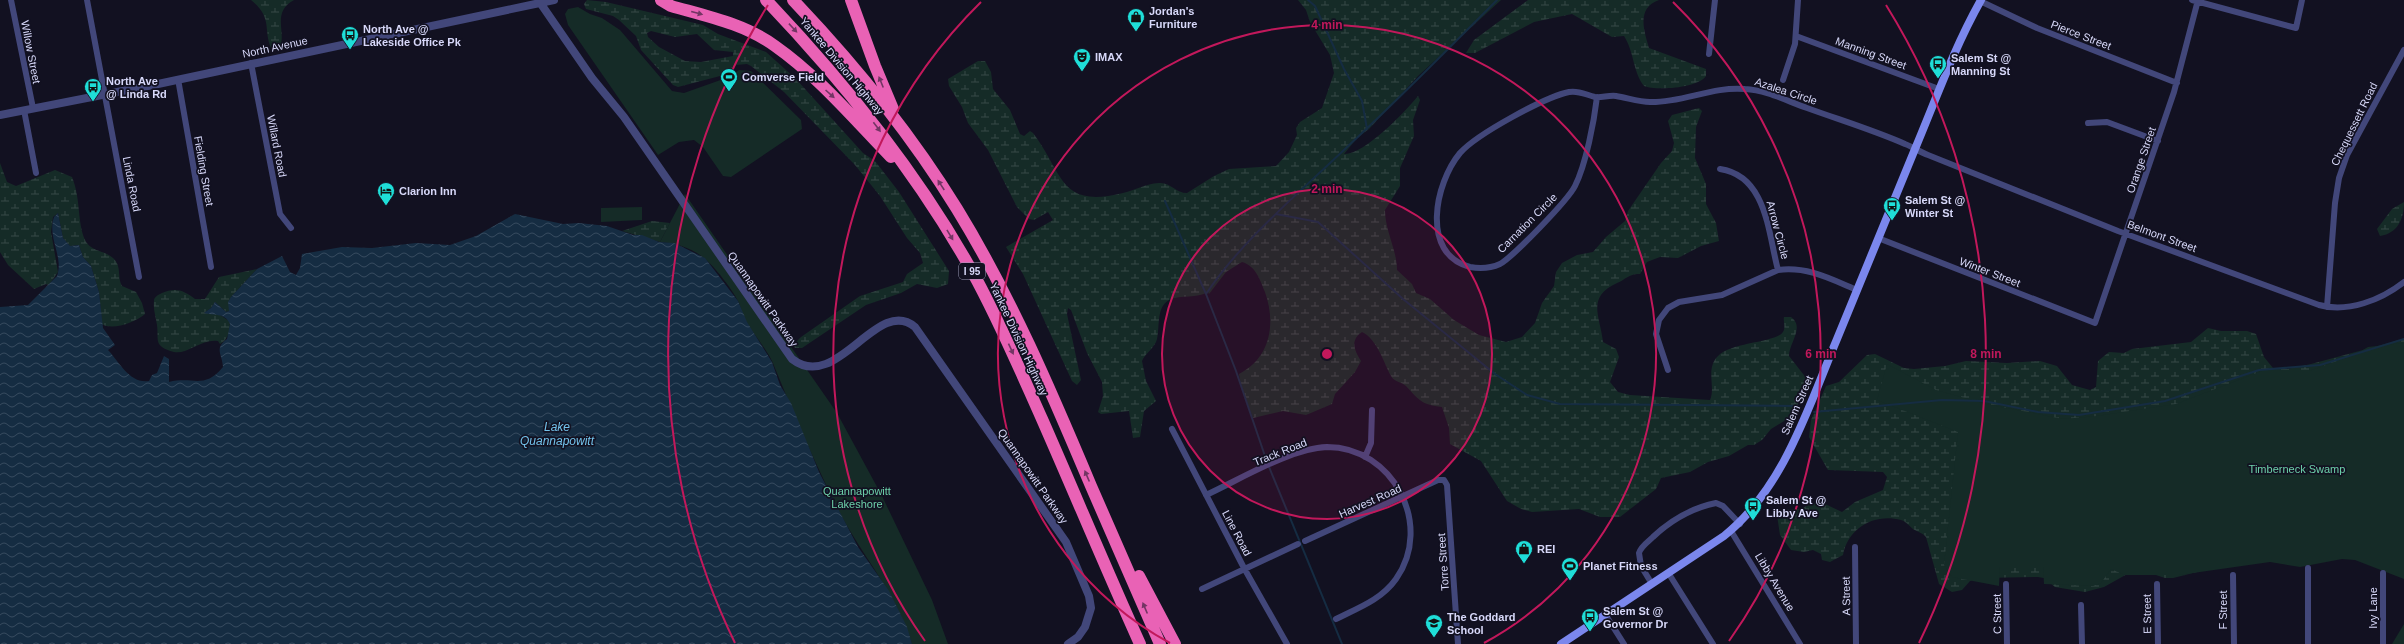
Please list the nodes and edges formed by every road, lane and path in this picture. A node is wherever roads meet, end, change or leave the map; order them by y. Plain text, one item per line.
1 (11, 0) edge
2 (87, 0) edge
3 (554, 0) edge
4 (649, 0) edge
5 (766, 0) edge
6 (793, 0) edge
7 (851, 0) edge
8 (1715, 0) edge
9 (1798, 0) edge
10 (2302, 0) edge
11 (1981, 1) edge
12 (2196, 1) edge
13 (666, 3) edge
14 (541, 4) junction
15 (1796, 36) junction
16 (2404, 50) edge
17 (1709, 54) dead end
18 (251, 63) junction
19 (178, 79) junction
20 (1783, 80) dead end
21 (2177, 83) junction
22 (1939, 89) junction
23 (104, 95) junction
24 (1597, 97) junction
25 (33, 108) junction
26 (24, 110) junction
27 (0, 115) edge
28 (2088, 123) dead end
29 (903, 130) junction
30 (2158, 141) junction
31 (1915, 149) junction
32 (1720, 169) dead end
33 (36, 173) dead end
34 (920, 187) junction
35 (291, 228) dead end
36 (2126, 234) junction
37 (1878, 238) junction
38 (211, 267) dead end
39 (1778, 270) junction
40 (139, 277) dead end
41 (2404, 282) edge
42 (1857, 290) junction
43 (2327, 307) junction
44 (2095, 323) joint
45 (1668, 370) dead end
46 (1372, 410) dead end
47 (1172, 428) dead end
48 (1365, 457) junction
49 (1444, 480) joint
50 (1206, 495) junction
51 (1404, 496) junction
52 (1097, 500) junction
53 (1740, 524) junction
54 (1731, 531) junction
55 (1305, 541) dead end
56 (1298, 544) dead end
57 (1855, 547) dead end
58 (1244, 568) junction
59 (2308, 568) dead end
60 (2383, 573) dead end
61 (1669, 574) junction
62 (2233, 575) dead end
63 (1652, 584) junction
64 (2006, 584) dead end
65 (2157, 584) dead end
66 (1202, 589) dead end
67 (2082, 605) dead end
68 (1605, 614) junction
69 (1336, 619) dead end
70 (1138, 641) edge
71 (1285, 643) edge
72 (1068, 644) edge
73 (1160, 644) edge
74 (1175, 644) edge
75 (1458, 644) edge
76 (1561, 644) edge
77 (1624, 644) edge
78 (1713, 644) edge
79 (1800, 644) edge
80 (1856, 644) edge
81 (2007, 644) edge
82 (2082, 644) edge
83 (2158, 644) edge
84 (2234, 644) edge
85 (2308, 644) edge
86 (2383, 644) edge

1 - 25 street, Willow Street
2 - 23 street, Linda Road
3 - 14 street, North Avenue
4 - 13 highway
5 -> 34 highway, Yankee Division Highway / I 95
6 - 29 highway, Yankee Division Highway / I 95
29 -> 7 highway
8 - 17 street
9 - 15 street
10 - 12 street
11 - 21 street, Pierce Street
11 - 22 main road, Salem Street
12 - 21 street, Orange Street
13 -> 34 highway
14 - 18 street, North Avenue
14 - 72 street, Quannapowitt Parkway
15 - 20 street
15 - 22 street, Manning Street
16 - 43 street, Chequessett Road
18 - 19 street, North Avenue
18 - 35 street, Willard Road
19 - 23 street, North Avenue
19 - 38 street, Fielding Street
21 - 30 street, Orange Street
22 - 31 main road, Salem Street
23 - 25 street, North Avenue
23 - 40 street, Linda Road
24 - 24 street, Carnation Circle
24 - 31 street, Azalea Circle
25 - 26 street, North Avenue
26 - 27 street, North Avenue
26 - 33 street
28 - 30 street
52 -> 29 highway, Yankee Division Highway / I 95
30 - 36 street, Orange Street
31 - 36 street, Belmont Street
31 - 37 main road, Salem Street
32 - 39 street, Arrow Circle
34 -> 70 highway, Yankee Division Highway / I 95
36 - 43 street, Belmont Street
36 - 44 street, Orange Street
37 - 42 main road, Salem Street
37 - 44 street, Winter Street
39 - 42 street
39 - 45 street
41 - 43 street, Belmont Street
42 - 53 main road, Salem Street
46 - 48 street
47 - 50 street, Line Road
48 - 50 street, Track Road
48 - 51 street, Track Road
49 - 51 street, Harvest Road
49 - 75 street, Torre Street
50 - 58 street, Line Road
51 - 55 street, Harvest Road
51 - 69 street, Track Road
73 -> 52 highway, Yankee Division Highway / I 95
52 - 74 highway
53 - 54 main road, Salem Street
53 - 63 street
54 - 61 main road, Salem Street
54 - 79 street, Libby Avenue
56 - 58 street
57 - 80 street, A Street
58 - 66 street
58 - 71 street, Line Road
59 - 85 street
60 - 86 street, Ivy Lane
61 - 63 main road, Salem Street
61 - 78 street
62 - 84 street, F Street
63 - 68 main road, Salem Street
64 - 81 street, C Street
65 - 83 street, E Street
67 - 82 street
68 - 76 main road, Salem Street
68 - 77 street

